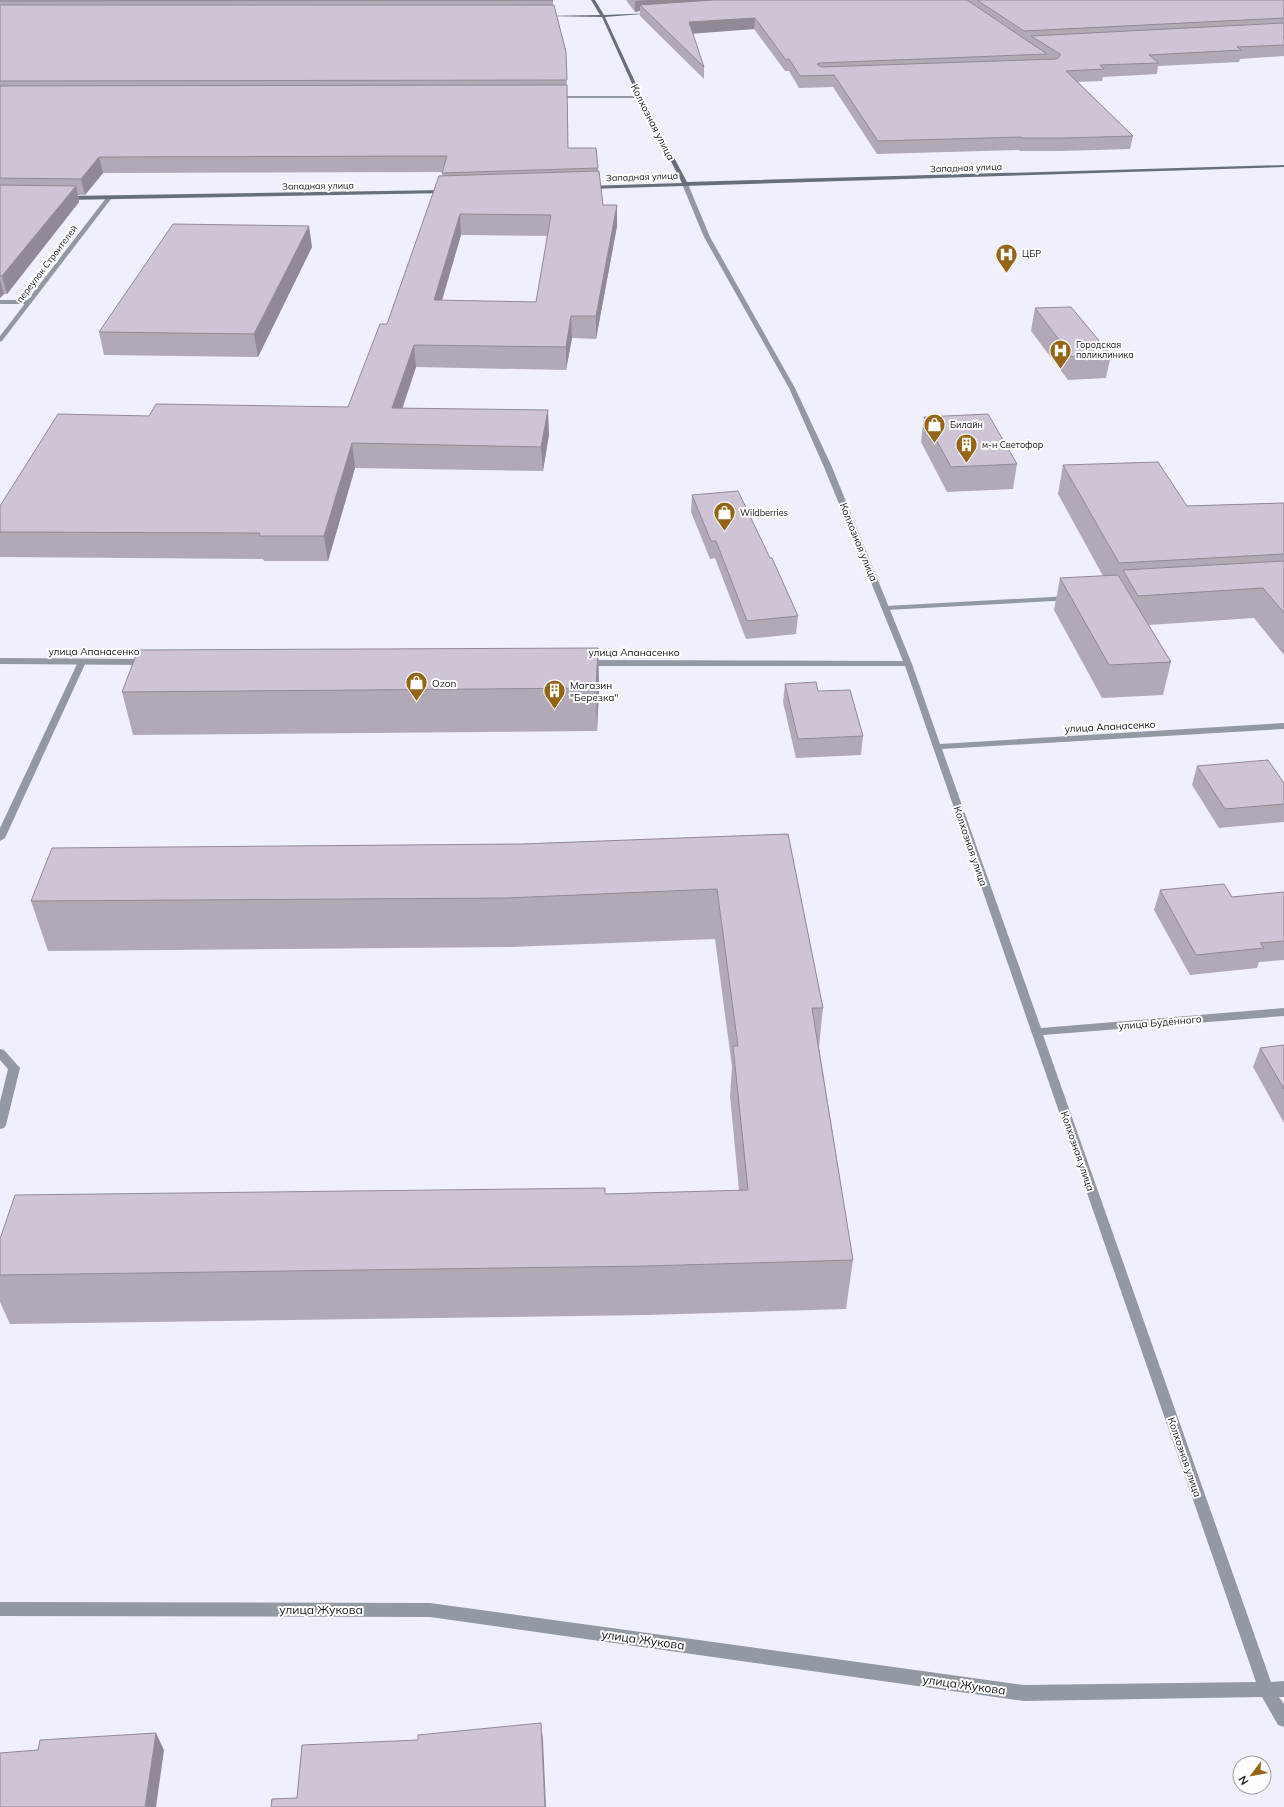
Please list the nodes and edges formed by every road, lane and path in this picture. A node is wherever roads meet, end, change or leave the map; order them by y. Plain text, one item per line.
1 (593, 0) edge
2 (658, 12) edge
3 (539, 16) edge
4 (603, 16) junction
5 (640, 97) junction
6 (546, 98) edge
7 (1284, 166) edge
8 (684, 184) junction
9 (582, 187) edge
10 (456, 191) edge
11 (62, 198) edge
12 (108, 198) junction
13 (0, 302) edge
14 (30, 302) junction
15 (0, 340) edge
16 (1077, 598) edge
17 (886, 608) junction
18 (0, 661) edge
19 (82, 662) junction
20 (154, 662) edge
21 (574, 663) edge
22 (908, 664) junction
23 (1284, 726) edge
24 (937, 747) junction
25 (0, 838) edge
26 (1284, 1012) edge
27 (1036, 1032) junction
28 (0, 1053) edge
29 (0, 1125) edge
30 (0, 1609) edge
31 (1284, 1689) edge
32 (1267, 1690) junction
33 (1284, 1719) edge

1 - 4 street, Колхозная улица
2 - 4 street
3 - 4 street
4 - 5 street, Колхозная улица
5 - 6 street
5 - 8 street, Колхозная улица
7 - 8 street, Западная улица
8 - 9 street, Западная улица
8 - 17 street, Колхозная улица
10 - 12 street, Западная улица
11 - 12 street, Западная улица
12 - 14 street, переулок Строителей
13 - 14 street
14 - 15 street, переулок Строителей
16 - 17 street
17 - 22 street, Колхозная улица
18 - 19 street, улица Апанасенко
19 - 20 street, улица Апанасенко
19 - 25 street
21 - 22 street, улица Апанасенко
22 - 24 street, Колхозная улица
23 - 24 street, улица Апанасенко
24 - 27 street, Колхозная улица
26 - 27 street, улица Будённого
27 - 32 street, Колхозная улица
28 - 29 street
30 - 32 street, улица Жукова
31 - 32 street, улица Жукова
32 - 33 street, Колхозная улица

